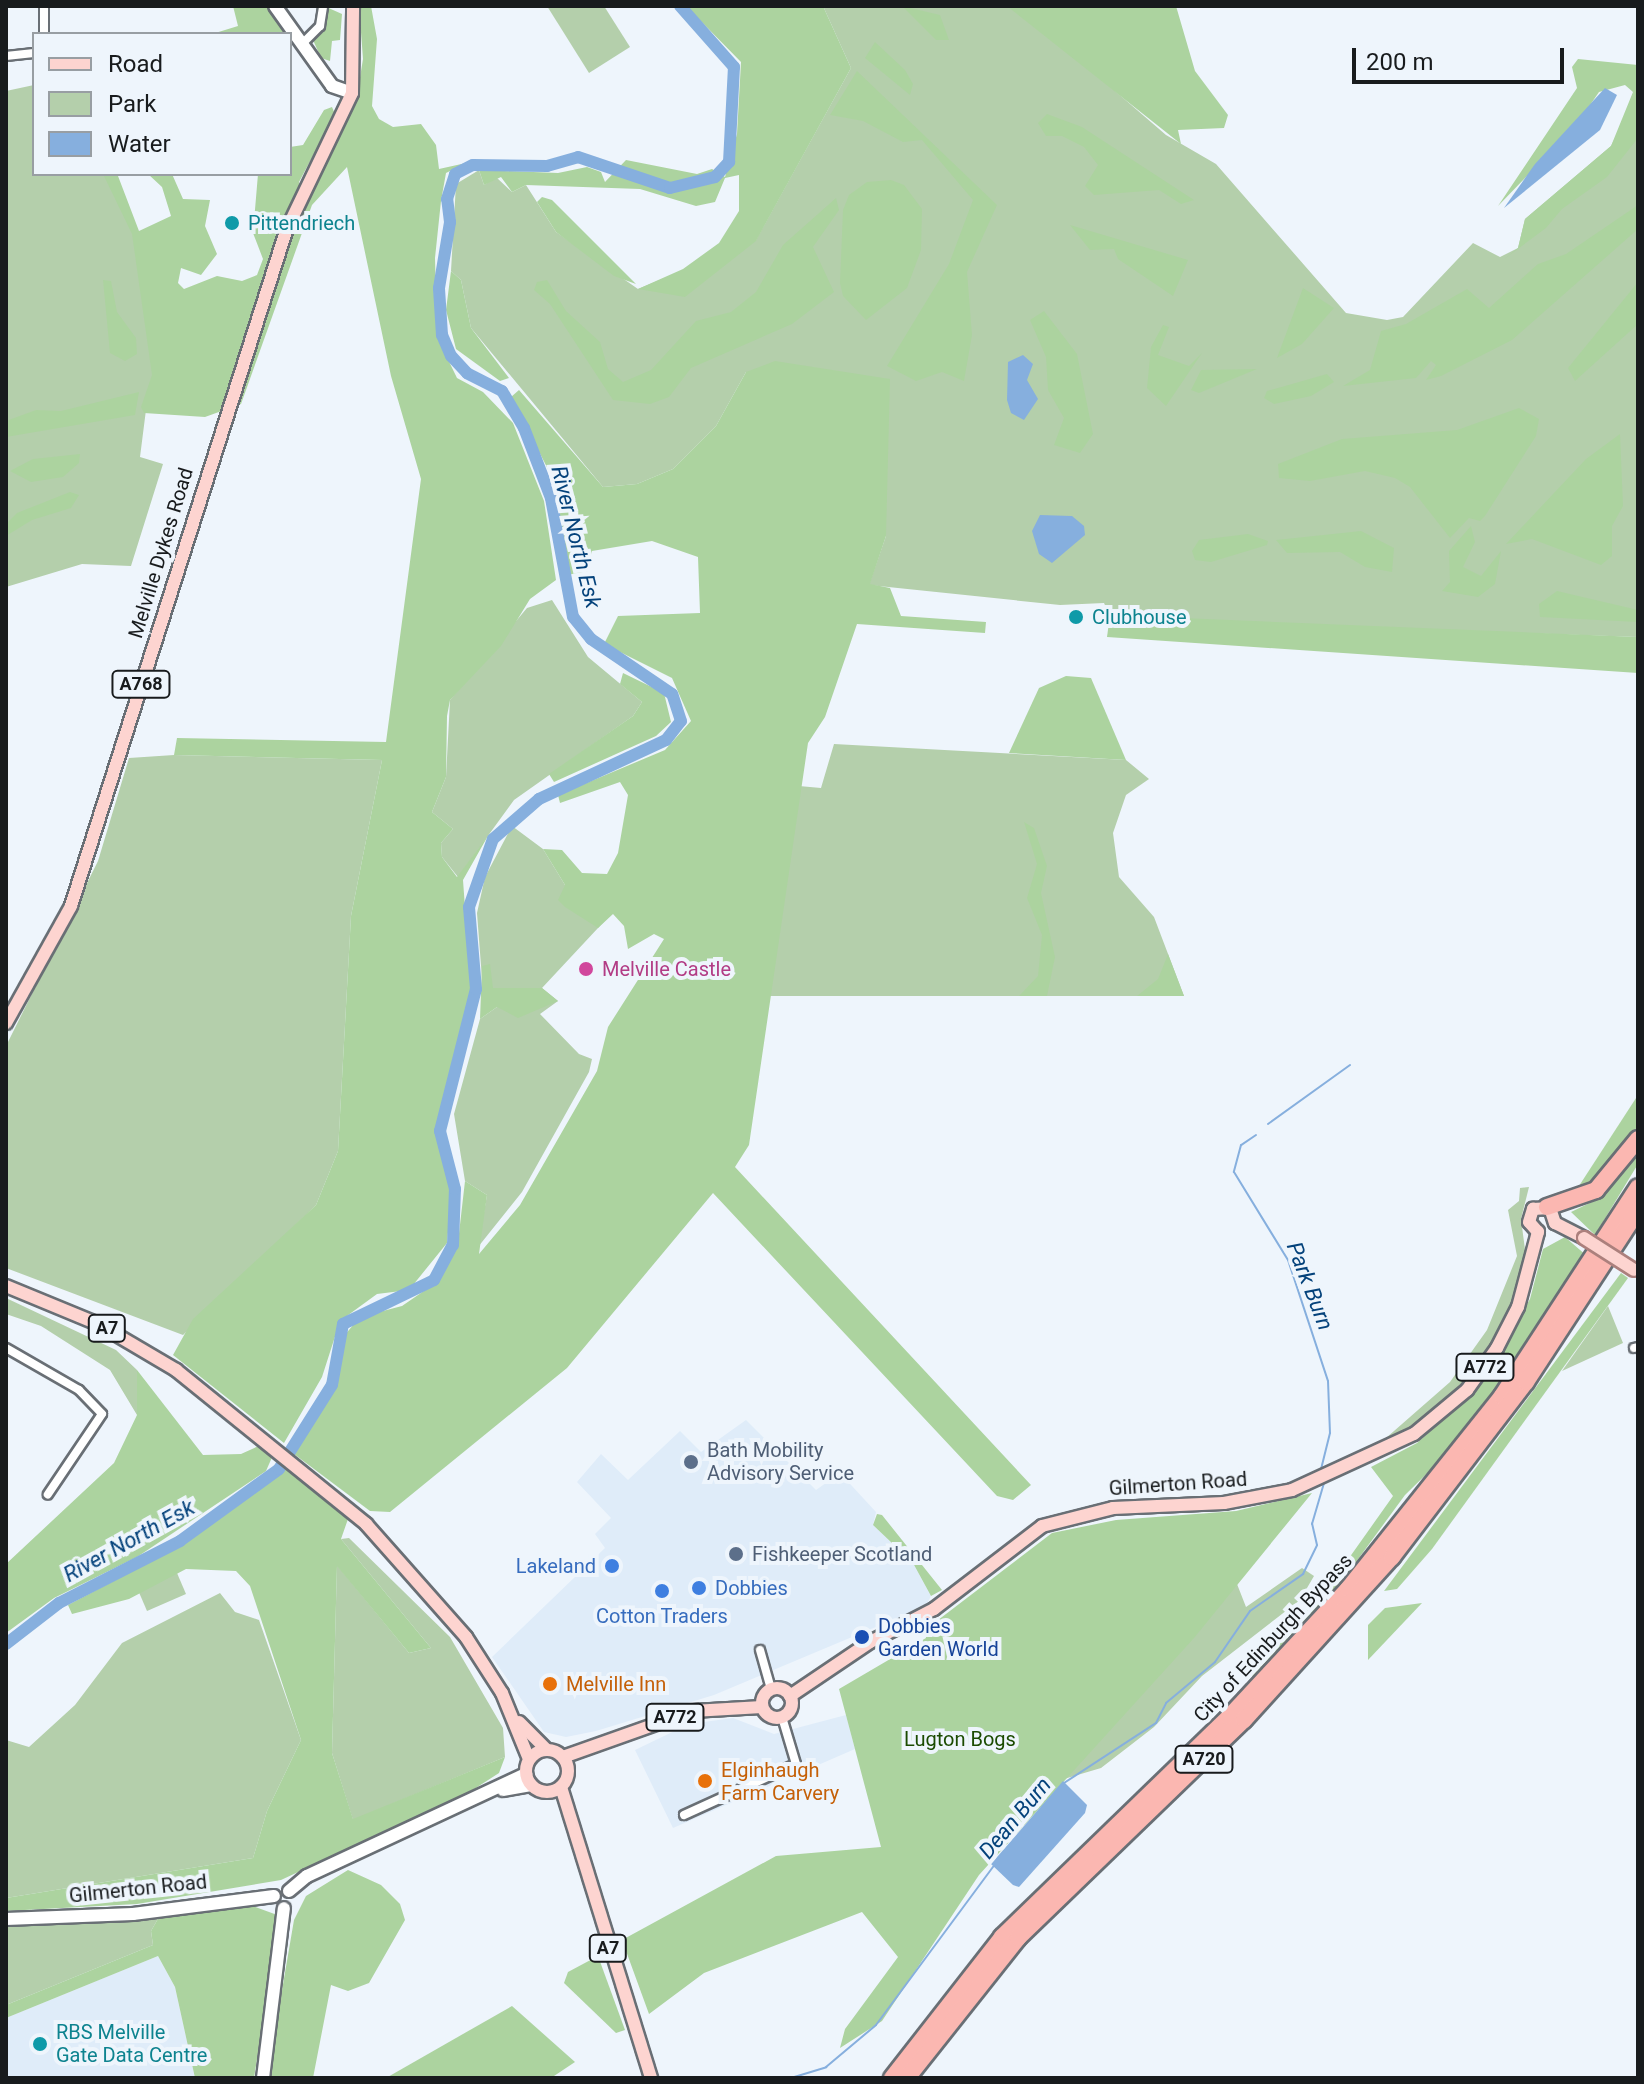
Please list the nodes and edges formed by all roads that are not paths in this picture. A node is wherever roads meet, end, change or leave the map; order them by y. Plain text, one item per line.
1 (44, 6) edge
2 (275, 6) edge
3 (323, 6) edge
4 (353, 6) edge
5 (44, 32) edge
6 (303, 43) junction
7 (32, 53) edge
8 (6, 56) edge
9 (352, 93) junction
10 (6, 1023) edge
11 (1638, 1139) edge
12 (1638, 1187) edge
13 (1547, 1207) junction
14 (1638, 1210) edge
15 (1555, 1223) junction
16 (1538, 1232) junction
17 (1636, 1270) edge
18 (6, 1286) edge
19 (6, 1348) edge
20 (48, 1494) dead end
21 (760, 1650) dead end
22 (771, 1689) junction
23 (790, 1696) junction
24 (762, 1707) junction
25 (514, 1716) junction
26 (782, 1717) junction
27 (546, 1749) junction
28 (529, 1759) junction
29 (566, 1762) junction
30 (529, 1779) junction
31 (561, 1787) junction
32 (544, 1792) junction
33 (684, 1815) dead end
34 (566, 1817) junction
35 (289, 1891) junction
36 (274, 1896) junction
37 (284, 1908) junction
38 (6, 1919) edge
39 (263, 2078) edge
40 (651, 2078) edge
41 (892, 2078) edge
42 (907, 2078) edge

1 - 5 street
2 - 6 main road
3 - 6 street
4 - 9 main road, A768
6 - 9 main road
7 - 8 street
9 - 10 main road, Melville Dykes Road / A768
11 - 13 highway
12 - 41 highway, City of Edinburgh Bypass / A720
13 - 15 main road
13 - 16 main road, A772
14 - 42 highway, City of Edinburgh Bypass / A720
15 - 16 main road
15 - 17 main road, bridge
16 - 23 main road, Gilmerton Road / A772
18 - 25 main road, A7
19 - 20 street
21 - 22 street
22 - 23 main road
22 - 24 main road
23 - 26 main road
24 - 26 main road, A772
24 - 29 main road, A772
25 - 27 main road, A7
25 - 28 main road, A7
26 - 33 street
27 - 28 main road
27 - 29 main road
28 - 30 main road
29 - 31 main road
30 - 32 main road
30 - 35 main road
31 - 32 main road
31 - 34 main road, A7
32 - 34 main road, A7
34 - 40 main road, A7
35 - 36 main road, Gilmerton Road
35 - 37 main road
36 - 37 main road
36 - 38 main road, Gilmerton Road
37 - 39 main road

